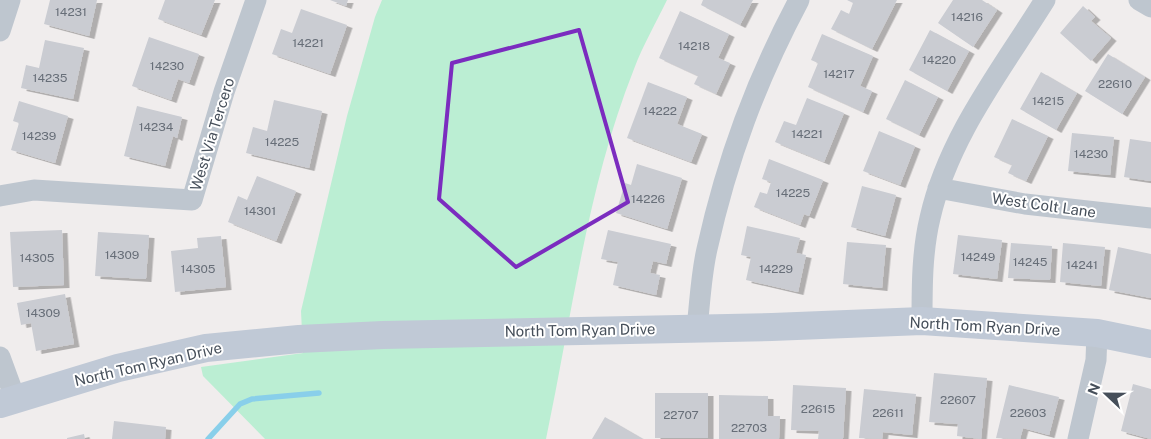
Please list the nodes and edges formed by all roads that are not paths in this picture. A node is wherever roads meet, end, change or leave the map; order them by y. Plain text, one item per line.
1 (10, 0) edge
2 (256, 0) edge
3 (799, 0) edge
4 (1046, 0) edge
5 (1139, 0) edge
6 (1151, 7) edge
7 (0, 31) edge
8 (938, 188) junction
9 (0, 196) edge
10 (1151, 218) edge
11 (922, 321) junction
12 (697, 328) junction
13 (1097, 333) junction
14 (1151, 344) edge
15 (0, 357) edge
16 (8, 401) edge
17 (1078, 439) edge

1 - 7 street
2 - 9 street, West Via Tercero
3 - 12 street
4 - 8 street
5 - 6 street
8 - 10 street, West Colt Lane
8 - 11 street
11 - 12 street, North Tom Ryan Drive
11 - 13 street, North Tom Ryan Drive
12 - 16 street, North Tom Ryan Drive
13 - 14 street, North Tom Ryan Drive
13 - 17 street
15 - 16 street

